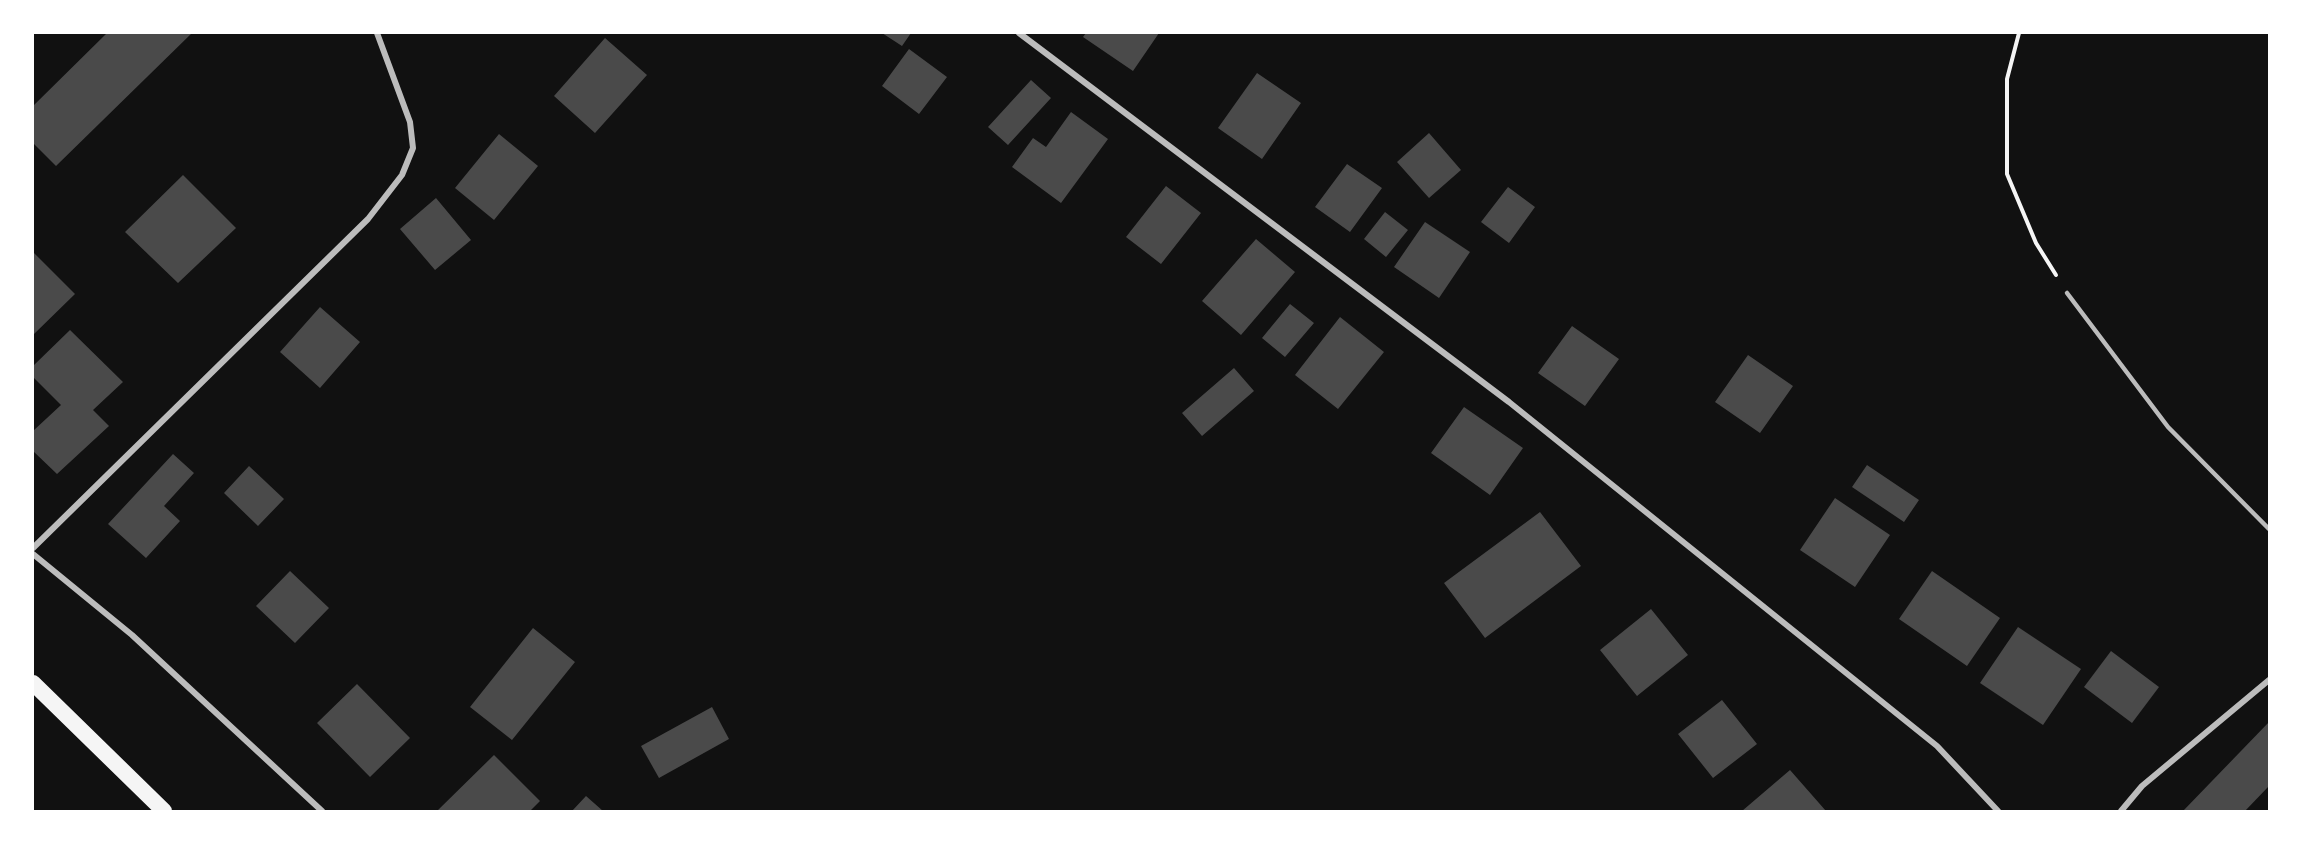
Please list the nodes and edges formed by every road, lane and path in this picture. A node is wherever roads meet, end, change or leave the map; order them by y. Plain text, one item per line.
1 (377, 33) edge
2 (1019, 33) edge
3 (2019, 33) edge
4 (2067, 293) joint
5 (2269, 529) edge
6 (33, 548) edge
7 (33, 554) edge
8 (2269, 680) edge
9 (33, 683) edge
10 (164, 811) edge
11 (322, 811) edge
12 (1998, 811) edge
13 (2121, 811) edge

1 - 6 street
2 - 12 street
3 - 4 path
4 - 5 lane
7 - 11 street
8 - 13 street
9 - 10 highway

